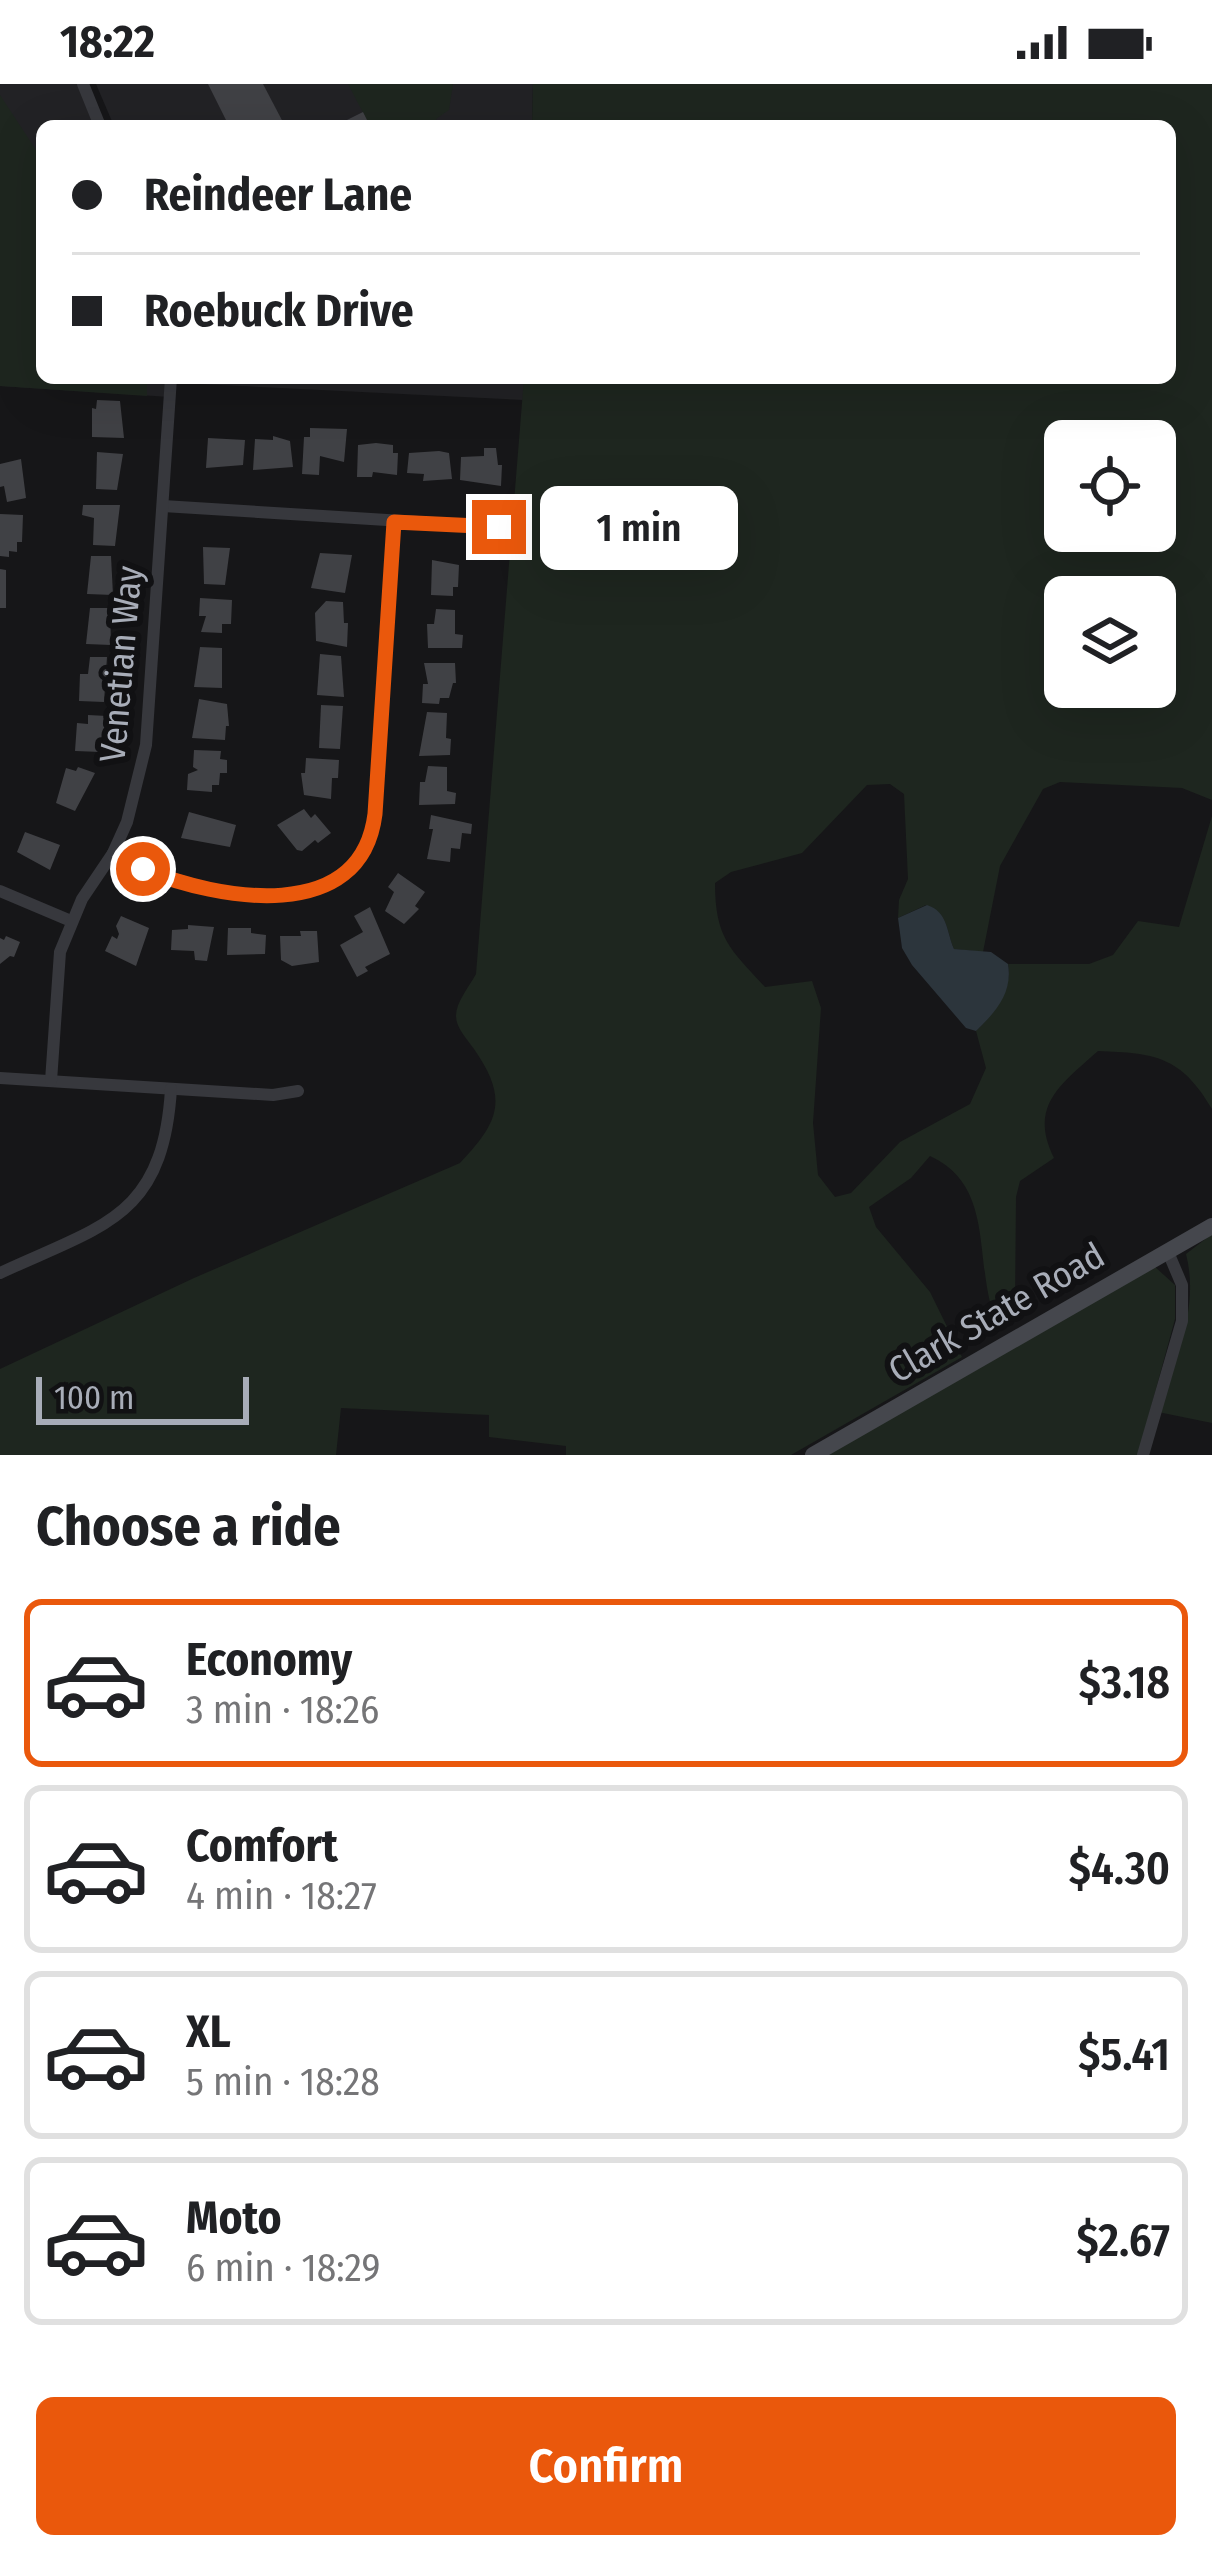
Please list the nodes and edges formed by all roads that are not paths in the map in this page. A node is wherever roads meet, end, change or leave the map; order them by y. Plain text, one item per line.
1 (83, 84) edge
2 (98, 120) edge
3 (171, 384) edge
4 (163, 506) junction
5 (394, 522) junction
6 (499, 527) dead end
7 (113, 853) junction
8 (0, 892) edge
9 (71, 921) junction
10 (0, 1078) edge
11 (51, 1081) junction
12 (171, 1089) junction
13 (298, 1091) dead end
14 (1212, 1226) edge
15 (1168, 1252) junction
16 (0, 1273) edge
17 (814, 1455) edge
18 (1143, 1455) edge

1 - 2 street
3 - 4 street, Venetian Way
4 - 5 street
4 - 7 street, Venetian Way
5 - 6 street
5 - 7 street
7 - 9 street, Venetian Way
8 - 9 street
9 - 11 street, Venetian Way
10 - 11 street
11 - 12 street
12 - 13 street
12 - 16 street
14 - 15 main road, Clark State Road
15 - 17 main road, Clark State Road
15 - 18 street

